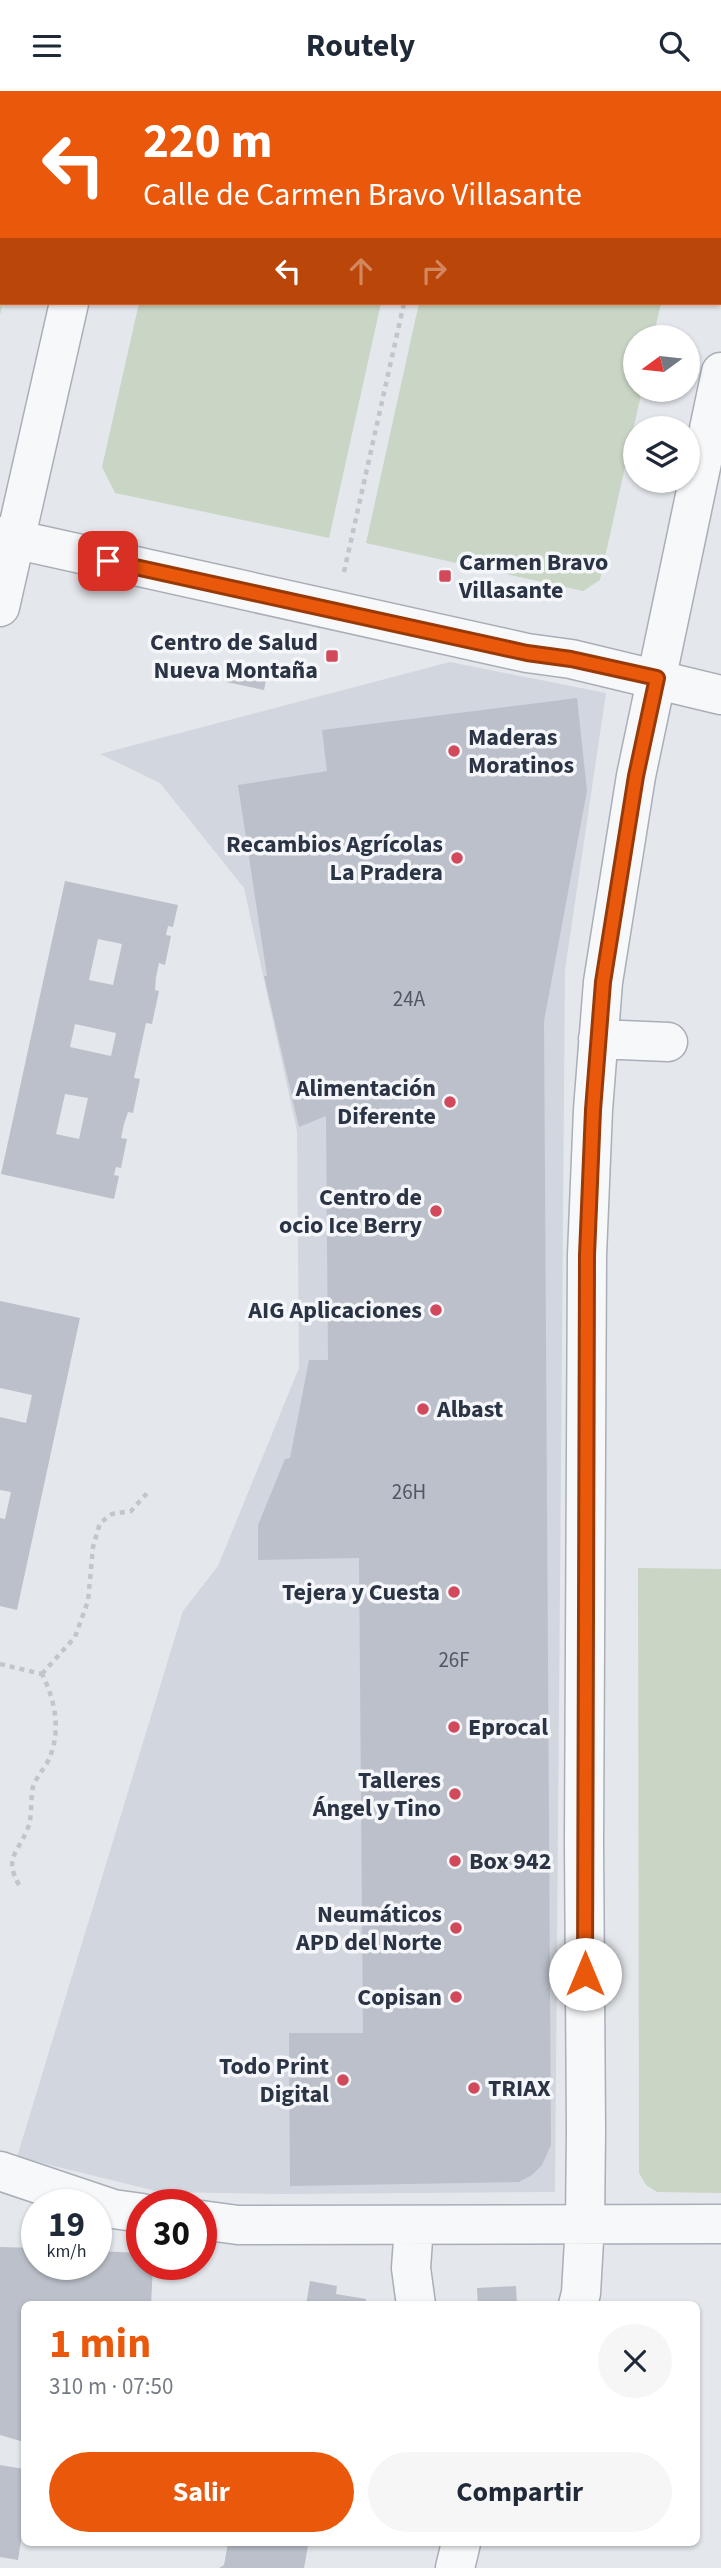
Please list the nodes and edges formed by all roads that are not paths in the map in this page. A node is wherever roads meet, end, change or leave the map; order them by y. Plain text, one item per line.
1 (68, 305) edge
2 (721, 372) edge
3 (7, 538) edge
4 (0, 607) edge
5 (657, 678) junction
6 (721, 695) edge
7 (598, 1039) junction
8 (668, 1042) dead end
9 (0, 2171) edge
10 (126, 2211) edge
11 (217, 2222) edge
12 (584, 2223) junction
13 (721, 2224) edge
14 (414, 2226) junction
15 (415, 2301) edge
16 (580, 2301) edge
17 (460, 2546) edge
18 (455, 2568) edge

1 - 3 street
2 - 5 street
3 - 4 street
3 - 5 street
5 - 6 street
5 - 7 street
7 - 8 street
7 - 12 street
9 - 10 street
11 - 14 street
12 - 13 street
12 - 14 street
12 - 16 street
14 - 15 street
17 - 18 street

